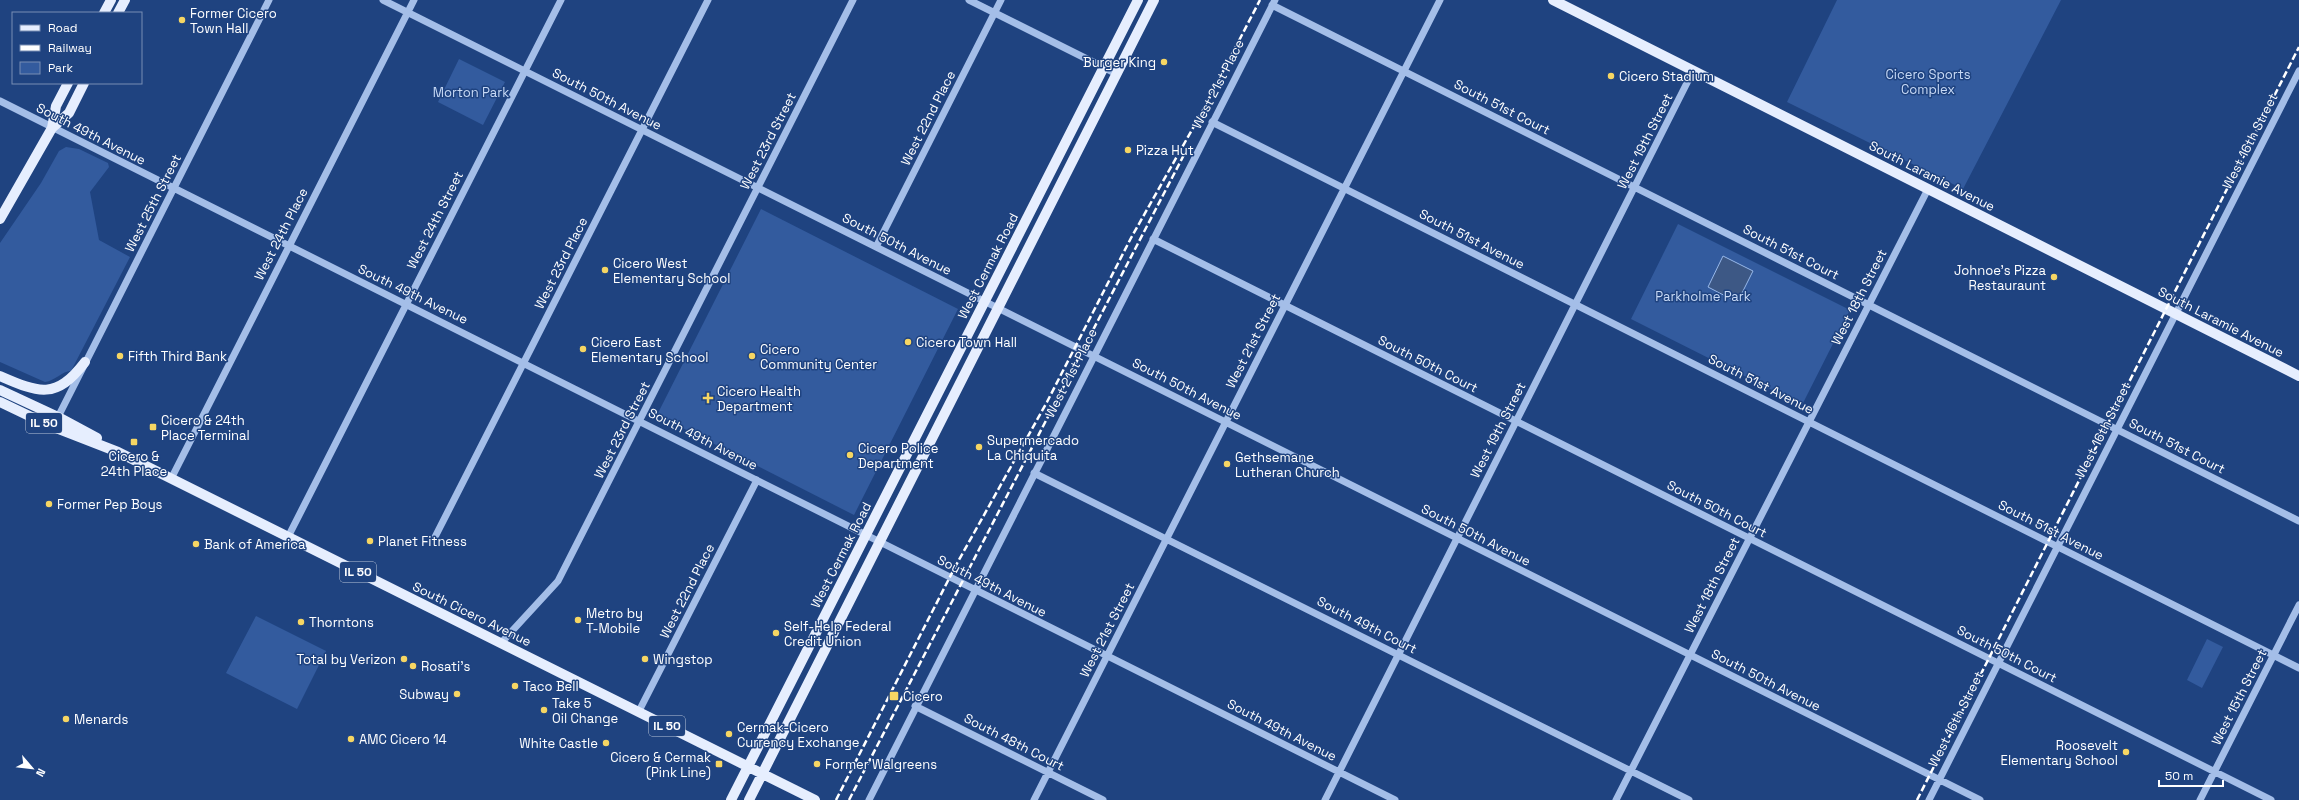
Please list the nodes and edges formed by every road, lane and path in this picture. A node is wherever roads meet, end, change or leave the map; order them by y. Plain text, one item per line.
1 (110, 0) edge
2 (124, 0) edge
3 (269, 0) edge
4 (383, 0) edge
5 (414, 0) edge
6 (561, 0) edge
7 (708, 0) edge
8 (853, 0) edge
9 (969, 0) edge
10 (1001, 0) edge
11 (1138, 0) edge
12 (1154, 0) edge
13 (1440, 0) edge
14 (1552, 0) edge
15 (1274, 2) edge
16 (104, 12) edge
17 (118, 12) edge
18 (407, 12) junction
19 (995, 13) junction
20 (1104, 68) junction
21 (525, 71) junction
22 (1404, 71) junction
23 (1694, 71) junction
24 (2299, 71) edge
25 (1117, 74) junction
26 (67, 84) edge
27 (84, 84) edge
28 (0, 101) edge
29 (1212, 122) junction
30 (52, 128) junction
31 (642, 130) junction
32 (1635, 187) junction
33 (758, 188) junction
34 (1344, 188) junction
35 (174, 189) junction
36 (1928, 189) junction
37 (0, 219) edge
38 (1153, 239) junction
39 (288, 246) junction
40 (876, 247) junction
41 (985, 302) junction
42 (406, 304) junction
43 (1576, 304) junction
44 (1285, 305) junction
45 (1869, 305) junction
46 (998, 308) junction
47 (2176, 314) junction
48 (1094, 356) junction
49 (85, 362) junction
50 (524, 363) junction
51 (0, 376) edge
52 (2299, 376) edge
53 (0, 390) edge
54 (0, 402) edge
55 (58, 417) junction
56 (640, 421) junction
57 (1516, 421) junction
58 (1226, 422) junction
59 (1809, 422) junction
60 (2117, 430) junction
61 (118, 452) junction
62 (1034, 473) junction
63 (171, 478) junction
64 (757, 480) junction
65 (2299, 521) edge
66 (866, 536) junction
67 (288, 537) junction
68 (435, 537) dead end
69 (1167, 538) junction
70 (1457, 538) junction
71 (1750, 538) junction
72 (879, 542) junction
73 (2058, 546) junction
74 (974, 590) junction
75 (2299, 605) edge
76 (501, 643) junction
77 (1398, 654) junction
78 (1690, 655) junction
79 (2274, 655) junction
80 (1107, 656) junction
81 (1998, 663) junction
82 (2299, 668) edge
83 (915, 706) junction
84 (638, 711) junction
85 (748, 767) junction
86 (1631, 771) junction
87 (1339, 772) junction
88 (2215, 772) junction
89 (1048, 773) junction
90 (762, 774) junction
91 (1939, 780) junction
92 (731, 800) edge
93 (749, 800) edge
94 (815, 800) edge
95 (869, 800) edge
96 (1034, 800) edge
97 (1103, 800) edge
98 (1325, 800) edge
99 (1395, 800) edge
100 (1616, 800) edge
101 (1689, 800) edge
102 (1929, 800) edge
103 (1980, 800) edge
104 (2200, 800) edge
105 (2271, 800) edge

1 - 16 main road
2 - 17 main road
3 - 35 street, West 25th Street
4 - 18 street, South 50th Avenue
5 - 18 street, West 24th Place
6 - 21 street, West 24th Street
7 - 31 street, West 23rd Place
8 - 33 street, West 23rd Street
9 - 19 street
10 - 19 street, West 22nd Place
11 - 20 main road, West Cermak Road
12 - 25 main road
13 - 22 street, West 21st Street
14 - 23 main road, South Laramie Avenue
15 - 22 street, South 51st Court
15 - 29 street, West 21st Place
18 - 21 street, South 50th Avenue
18 - 39 street, West 24th Place
19 - 20 street
19 - 40 street, West 22nd Place
20 - 25 street
20 - 41 main road, West Cermak Road
21 - 31 street, South 50th Avenue
21 - 42 street, West 24th Street
22 - 32 street, South 51st Court
22 - 34 street, West 21st Street
23 - 32 street, West 19th Street
23 - 36 main road, South Laramie Avenue
24 - 47 street, West 16th Street
25 - 46 main road
26 - 30 main road
27 - 30 main road
28 - 30 street, South 49th Avenue
29 - 34 street, South 51st Avenue
29 - 38 street, West 21st Place
30 - 35 street, South 49th Avenue
30 - 37 main road
31 - 33 street, South 50th Avenue
31 - 50 street, West 23rd Place
32 - 43 street, West 19th Street
32 - 45 street, South 51st Court
33 - 40 street, South 50th Avenue
33 - 56 street, West 23rd Street
34 - 43 street, South 51st Avenue
34 - 44 street, West 21st Street
35 - 39 street, South 49th Avenue
35 - 49 street, West 25th Street
36 - 45 street, West 18th Street
36 - 47 main road, South Laramie Avenue
38 - 44 street, South 50th Court
38 - 48 street, West 21st Place
39 - 42 street, South 49th Avenue
39 - 63 street, West 24th Place
40 - 41 street, South 50th Avenue
41 - 46 street, South 50th Avenue
41 - 66 main road, West Cermak Road
42 - 50 street, South 49th Avenue
42 - 67 street, West 24th Street
43 - 57 street, West 19th Street
43 - 59 street, South 51st Avenue
44 - 57 street, South 50th Court
44 - 58 street, West 21st Street
45 - 59 street, West 18th Street
45 - 60 street, South 51st Court
46 - 48 street, South 50th Avenue
46 - 72 main road
47 - 52 main road, South Laramie Avenue
47 - 60 street, West 16th Street
48 - 58 street, South 50th Avenue
48 - 62 street, West 21st Place
49 - 51 main road
49 - 55 street, West 25th Street
50 - 56 street, South 49th Avenue
50 - 68 street, West 23rd Place
51 - 55 main road
53 - 55 main road, South Cicero Avenue / IL 50
54 - 61 main road, South Cicero Avenue / IL 50
55 - 61 main road, South Cicero Avenue / IL 50
56 - 64 street, South 49th Avenue
56 - 76 street, West 23rd Street
57 - 70 street, West 19th Street
57 - 71 street, South 50th Court
58 - 69 street, West 21st Street
58 - 70 street, South 50th Avenue
59 - 71 street, West 18th Street
59 - 73 street, South 51st Avenue
60 - 65 street, South 51st Court
60 - 73 street, West 16th Street
61 - 63 main road, South Cicero Avenue / IL 50
62 - 69 street, South 49th Court
62 - 74 street, West 21st Place
63 - 67 main road, South Cicero Avenue / IL 50
64 - 66 street, South 49th Avenue
64 - 84 street, West 22nd Place
66 - 72 street, South 49th Avenue
66 - 85 main road, West Cermak Road
67 - 76 main road, South Cicero Avenue / IL 50
69 - 77 street, South 49th Court
69 - 80 street, West 21st Street
70 - 77 street, West 19th Street
70 - 78 street, South 50th Avenue
71 - 78 street, West 18th Street
71 - 81 street, South 50th Court
72 - 74 street, South 49th Avenue
72 - 90 main road
73 - 79 street, South 51st Avenue
73 - 81 street, West 16th Street
74 - 80 street, South 49th Avenue
74 - 83 street, West 21st Place
75 - 79 street, West 15th Street
76 - 84 main road, South Cicero Avenue / IL 50
77 - 86 street, South 49th Court
77 - 87 street, West 19th Street
78 - 86 street, West 18th Street
78 - 91 street, South 50th Avenue
79 - 82 street, South 51st Avenue
79 - 88 street, West 15th Street
80 - 87 street, South 49th Avenue
80 - 89 street, West 21st Street
81 - 88 street, South 50th Court
81 - 91 street, West 16th Street
83 - 89 street, South 48th Court
83 - 95 street, West 21st Place
84 - 85 main road, South Cicero Avenue / IL 50
85 - 90 main road, South Cicero Avenue / IL 50
85 - 92 main road, West Cermak Road
86 - 100 street, West 18th Street
86 - 101 street, South 49th Court
87 - 98 street, West 19th Street
87 - 99 street, South 49th Avenue
88 - 104 street, West 15th Street
88 - 105 street, South 50th Court
89 - 96 street, West 21st Street
89 - 97 street, South 48th Court
90 - 93 main road
90 - 94 main road, South Cicero Avenue / IL 50
91 - 102 street, West 16th Street
91 - 103 street, South 50th Avenue

